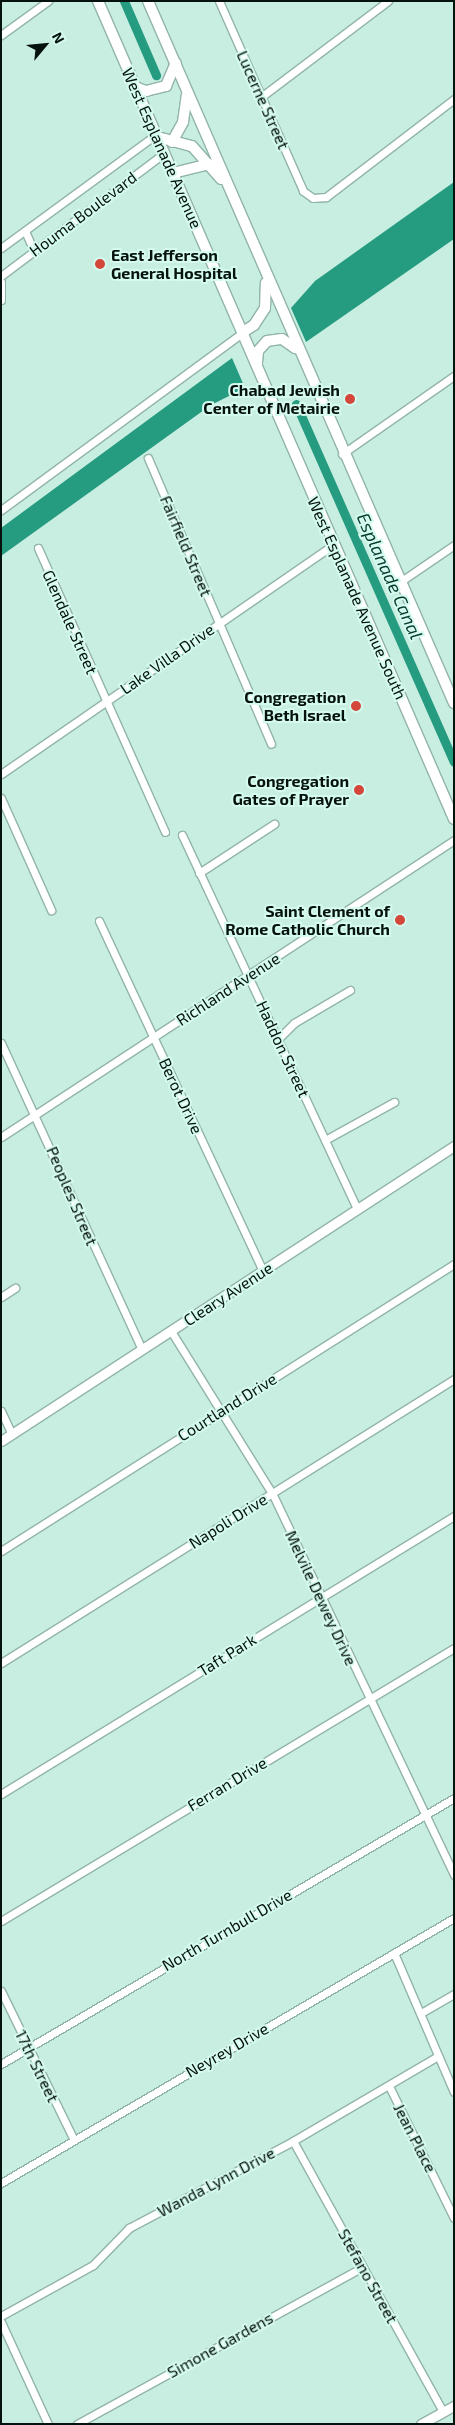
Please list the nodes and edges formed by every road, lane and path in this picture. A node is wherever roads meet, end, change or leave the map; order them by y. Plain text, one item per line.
1 (48, 1) edge
2 (98, 1) edge
3 (148, 1) edge
4 (219, 1) edge
5 (388, 1) edge
6 (1, 35) edge
7 (176, 63) junction
8 (135, 87) junction
9 (187, 90) junction
10 (262, 97) junction
11 (454, 99) edge
12 (154, 136) junction
13 (174, 138) junction
14 (164, 153) junction
15 (209, 164) junction
16 (173, 173) junction
17 (229, 189) junction
18 (25, 231) junction
19 (1, 248) edge
20 (34, 251) junction
21 (266, 274) junction
22 (1, 276) edge
23 (1, 282) edge
24 (1, 300) edge
25 (243, 332) junction
26 (298, 353) junction
27 (256, 366) junction
28 (454, 376) edge
29 (262, 377) joint
30 (342, 454) junction
31 (148, 458) dead end
32 (1, 510) edge
33 (333, 545) junction
34 (454, 545) edge
35 (38, 548) dead end
36 (400, 582) junction
37 (219, 622) junction
38 (105, 703) junction
39 (454, 703) edge
40 (271, 744) dead end
41 (1, 774) edge
42 (1, 798) edge
43 (454, 818) edge
44 (274, 824) dead end
45 (164, 832) dead end
46 (182, 835) dead end
47 (454, 840) edge
48 (200, 873) junction
49 (51, 910) dead end
50 (100, 921) dead end
51 (250, 975) junction
52 (350, 990) dead end
53 (154, 1037) junction
54 (279, 1038) junction
55 (1, 1043) edge
56 (394, 1102) dead end
57 (36, 1115) junction
58 (1, 1137) edge
59 (325, 1140) junction
60 (454, 1146) edge
61 (357, 1209) junction
62 (454, 1264) edge
63 (263, 1271) junction
64 (15, 1288) dead end
65 (1, 1297) edge
66 (170, 1331) junction
67 (142, 1349) junction
68 (454, 1379) edge
69 (1, 1411) edge
70 (222, 1411) junction
71 (12, 1434) junction
72 (1, 1441) edge
73 (272, 1493) junction
74 (454, 1516) edge
75 (1, 1551) edge
76 (320, 1598) junction
77 (454, 1648) edge
78 (1, 1663) edge
79 (369, 1699) junction
80 (1, 1794) edge
81 (454, 1798) edge
82 (425, 1815) junction
83 (454, 1875) edge
84 (454, 1918) edge
85 (1, 1921) edge
86 (394, 1953) junction
87 (1, 1990) edge
88 (454, 1994) edge
89 (421, 2013) junction
90 (28, 2049) junction
91 (438, 2056) junction
92 (1, 2064) edge
93 (389, 2086) junction
94 (454, 2092) edge
95 (74, 2140) junction
96 (293, 2141) junction
97 (1, 2183) edge
98 (454, 2218) edge
99 (363, 2266) junction
100 (1, 2316) edge
101 (1, 2322) edge
102 (454, 2406) edge
103 (443, 2412) junction
104 (48, 2424) edge
105 (77, 2424) edge
106 (421, 2424) edge

1 - 6 street
2 - 8 main road, West Esplanade Avenue
3 - 7 main road
4 - 10 street, Lucerne Street
5 - 10 street
7 - 8 main road
7 - 9 main road
8 - 12 main road, West Esplanade Avenue
9 - 13 main road
9 - 17 main road
10 - 11 street, Lucerne Street
12 - 13 main road
12 - 14 main road, West Esplanade Avenue
12 - 18 street, Houma Boulevard
13 - 14 main road
13 - 15 main road
14 - 16 main road, West Esplanade Avenue
14 - 20 street, Houma Boulevard
15 - 16 main road
15 - 17 main road
16 - 25 main road, West Esplanade Avenue
17 - 21 main road
18 - 19 street, Houma Boulevard
18 - 20 street
20 - 22 street, Houma Boulevard
21 - 25 main road
21 - 26 main road
23 - 24 street
25 - 27 main road, West Esplanade Avenue
25 - 32 street
26 - 27 main road
26 - 30 main road
27 - 29 main road, West Esplanade Avenue
28 - 30 street
29 - 33 main road, West Esplanade Avenue South
30 - 36 main road
31 - 37 street, Fairfield Street
33 - 37 street, Lake Villa Drive
33 - 43 main road, West Esplanade Avenue South
34 - 36 street
35 - 38 street, Glendale Street
36 - 39 main road
37 - 38 street, Lake Villa Drive
37 - 40 street, Fairfield Street
38 - 41 street, Lake Villa Drive
38 - 45 street, Glendale Street
42 - 49 street
44 - 48 street
46 - 48 street, Haddon Street
47 - 51 street, Richland Avenue
48 - 51 street, Haddon Street
50 - 53 street, Berot Drive
51 - 53 street, Richland Avenue
51 - 54 street, Haddon Street
52 - 54 street
53 - 57 street, Richland Avenue
53 - 63 street, Berot Drive
54 - 59 street, Haddon Street
55 - 57 street, Peoples Street
56 - 59 street
57 - 58 street, Richland Avenue
57 - 67 street, Peoples Street
59 - 61 street, Haddon Street
60 - 61 street, Cleary Avenue
61 - 63 street, Cleary Avenue
62 - 70 street, Courtland Drive
63 - 66 street, Cleary Avenue
64 - 65 street
66 - 67 street, Cleary Avenue
66 - 70 street, Melvile Dewey Drive
67 - 71 street, Cleary Avenue
68 - 73 street, Napoli Drive
69 - 71 street
70 - 73 street, Melvile Dewey Drive
70 - 75 street, Courtland Drive
71 - 72 street, Cleary Avenue
73 - 76 street, Melvile Dewey Drive
73 - 78 street, Napoli Drive
74 - 76 street, Taft Park
76 - 79 street, Melvile Dewey Drive
76 - 80 street, Taft Park
77 - 79 street, Ferran Drive
79 - 82 street, Melvile Dewey Drive
79 - 85 street, Ferran Drive
81 - 82 street, North Turnbull Drive
82 - 83 street, Melvile Dewey Drive
82 - 90 street, North Turnbull Drive
84 - 86 street, Neyrey Drive
86 - 89 street
86 - 95 street, Neyrey Drive
87 - 90 street, 17th Street
88 - 89 street
89 - 91 street
90 - 92 street, North Turnbull Drive
90 - 95 street, 17th Street
91 - 93 street, Wanda Lynn Drive
91 - 94 street
93 - 96 street, Wanda Lynn Drive
93 - 98 street, Jean Place
95 - 97 street, Neyrey Drive
96 - 99 street, Stefano Street
96 - 100 street, Wanda Lynn Drive
99 - 103 street, Stefano Street
99 - 105 street, Simone Gardens
101 - 104 street
102 - 103 street
103 - 106 street

